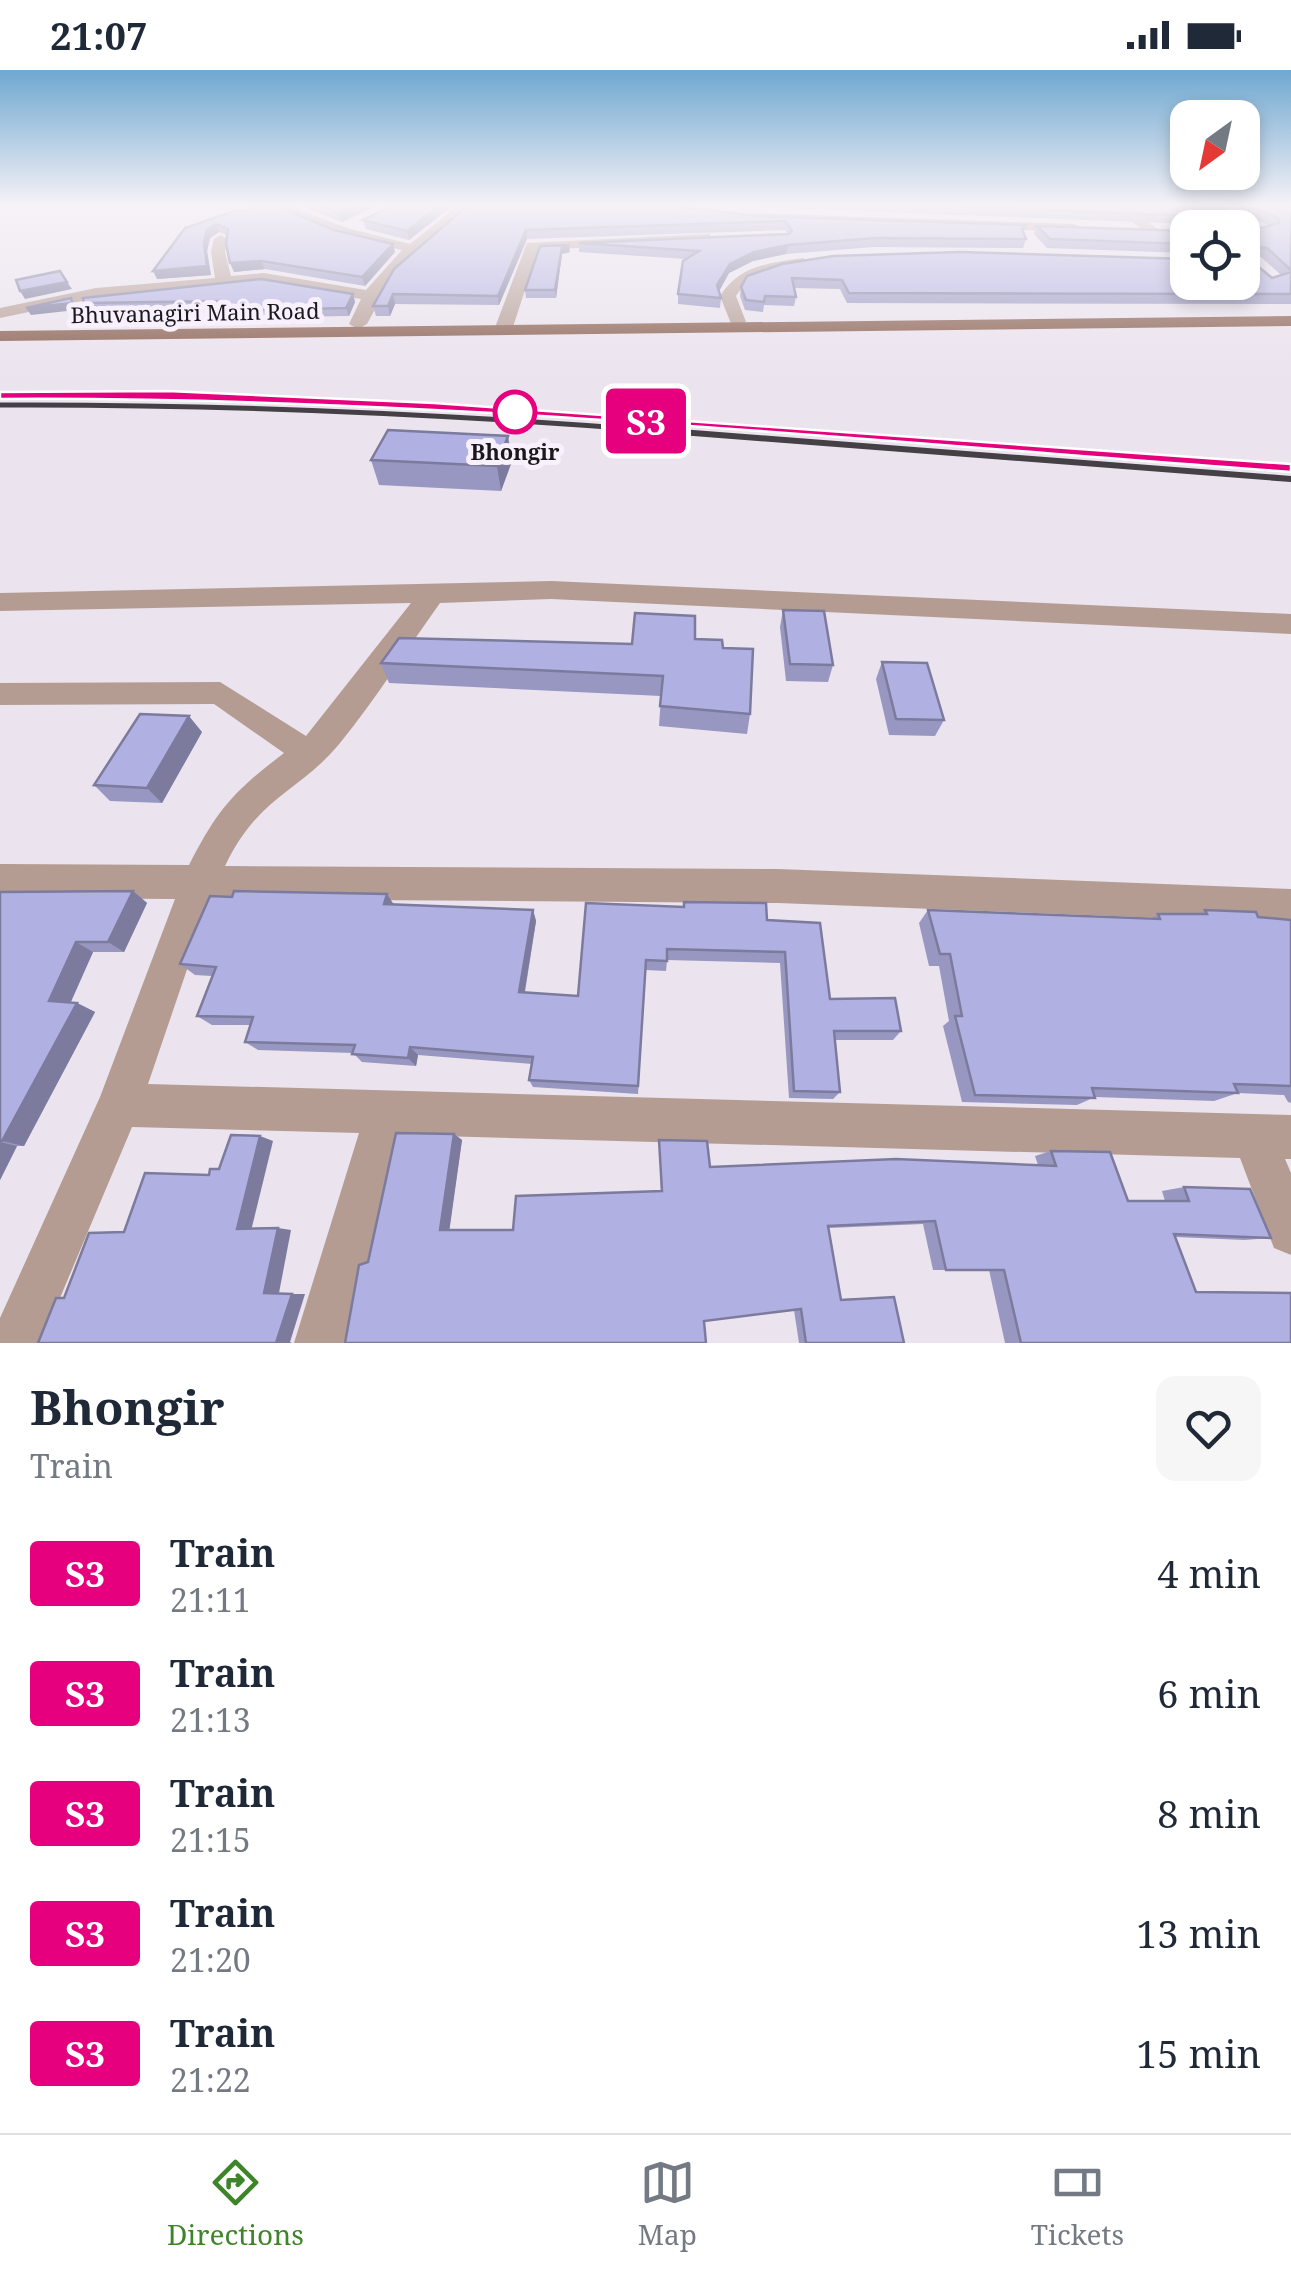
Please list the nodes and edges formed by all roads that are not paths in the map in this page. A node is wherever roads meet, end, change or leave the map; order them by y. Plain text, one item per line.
1 (221, 265) edge
2 (397, 265) edge
3 (525, 265) edge
4 (790, 265) edge
5 (224, 282) junction
6 (367, 295) junction
7 (1291, 312) edge
8 (0, 313) edge
9 (738, 322) junction
10 (1291, 322) edge
11 (358, 324) junction
12 (504, 326) junction
13 (0, 327) edge
14 (0, 336) edge
15 (432, 594) junction
16 (0, 602) edge
17 (1291, 624) edge
18 (0, 694) edge
19 (309, 754) junction
20 (0, 881) edge
21 (198, 885) junction
22 (1291, 906) edge
23 (119, 1105) junction
24 (387, 1112) junction
25 (1273, 1137) edge
26 (1291, 1231) edge
27 (15, 1343) edge
28 (320, 1343) edge

1 - 5 street
2 - 6 street
3 - 12 street
4 - 9 street
5 - 6 street
5 - 8 street
6 - 11 street
7 - 9 main road, Bhuvanagiri Main Road
9 - 12 main road, Bhuvanagiri Main Road
10 - 12 main road, Bhuvanagiri Main Road
11 - 12 main road, Bhuvanagiri Main Road
11 - 13 main road, Bhuvanagiri Main Road
12 - 14 main road, Bhuvanagiri Main Road
15 - 16 street
15 - 17 street
15 - 19 street
18 - 19 street
19 - 21 street
20 - 21 street
21 - 22 street
21 - 23 street
23 - 24 street
23 - 27 street
24 - 25 street
24 - 28 street
25 - 26 street

